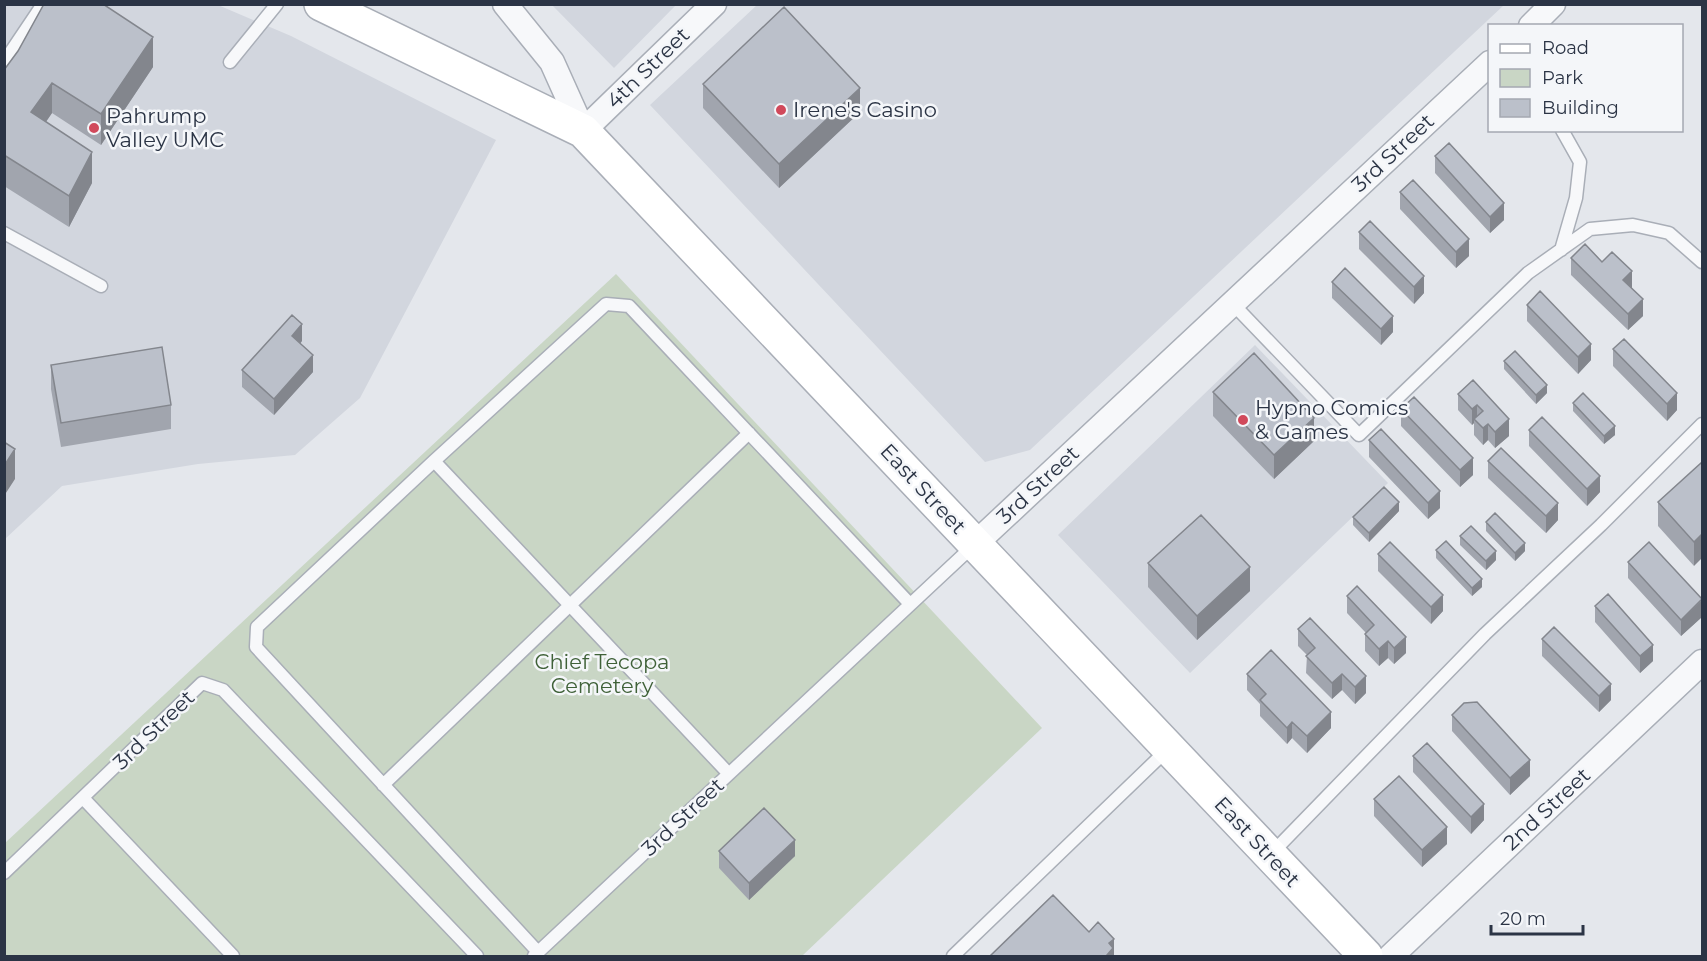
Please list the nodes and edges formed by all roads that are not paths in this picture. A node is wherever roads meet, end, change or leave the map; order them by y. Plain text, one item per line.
1 (43, 4) edge
2 (277, 4) edge
3 (321, 4) edge
4 (505, 4) edge
5 (714, 4) edge
6 (1553, 4) edge
7 (1533, 24) edge
8 (230, 62) dead end
9 (4, 63) edge
10 (1488, 65) edge
11 (583, 131) junction
12 (1563, 132) edge
13 (4, 233) edge
14 (1562, 250) junction
15 (1702, 262) edge
16 (101, 286) dead end
17 (1232, 303) junction
18 (1702, 423) edge
19 (749, 433) junction
20 (434, 461) junction
21 (975, 544) junction
22 (910, 604) junction
23 (570, 606) junction
24 (1702, 662) edge
25 (1168, 748) junction
26 (729, 774) junction
27 (383, 785) junction
28 (83, 798) junction
29 (1270, 855) junction
30 (4, 873) edge
31 (536, 955) edge
32 (233, 957) edge
33 (477, 957) edge
34 (953, 957) edge
35 (1366, 957) edge
36 (1391, 957) edge

1 - 9 lane
2 - 8 lane
3 - 11 street
4 - 11 street, East Street
5 - 11 street, 4th Street
6 - 7 street
10 - 17 street, 3rd Street
11 - 21 street, East Street
12 - 14 lane
13 - 16 lane
14 - 15 lane
14 - 17 lane
17 - 21 street, 3rd Street
18 - 29 lane
19 - 20 lane
19 - 22 lane
19 - 23 lane
20 - 23 lane
20 - 27 lane
21 - 22 lane, 3rd Street
21 - 25 street, East Street
22 - 26 lane, 3rd Street
23 - 26 lane
23 - 27 lane
24 - 36 street, 2nd Street
25 - 29 street, East Street
25 - 34 lane
26 - 31 lane, 3rd Street
27 - 31 lane
28 - 30 lane, 3rd Street
28 - 32 lane
28 - 33 lane, 3rd Street
29 - 35 street, East Street

